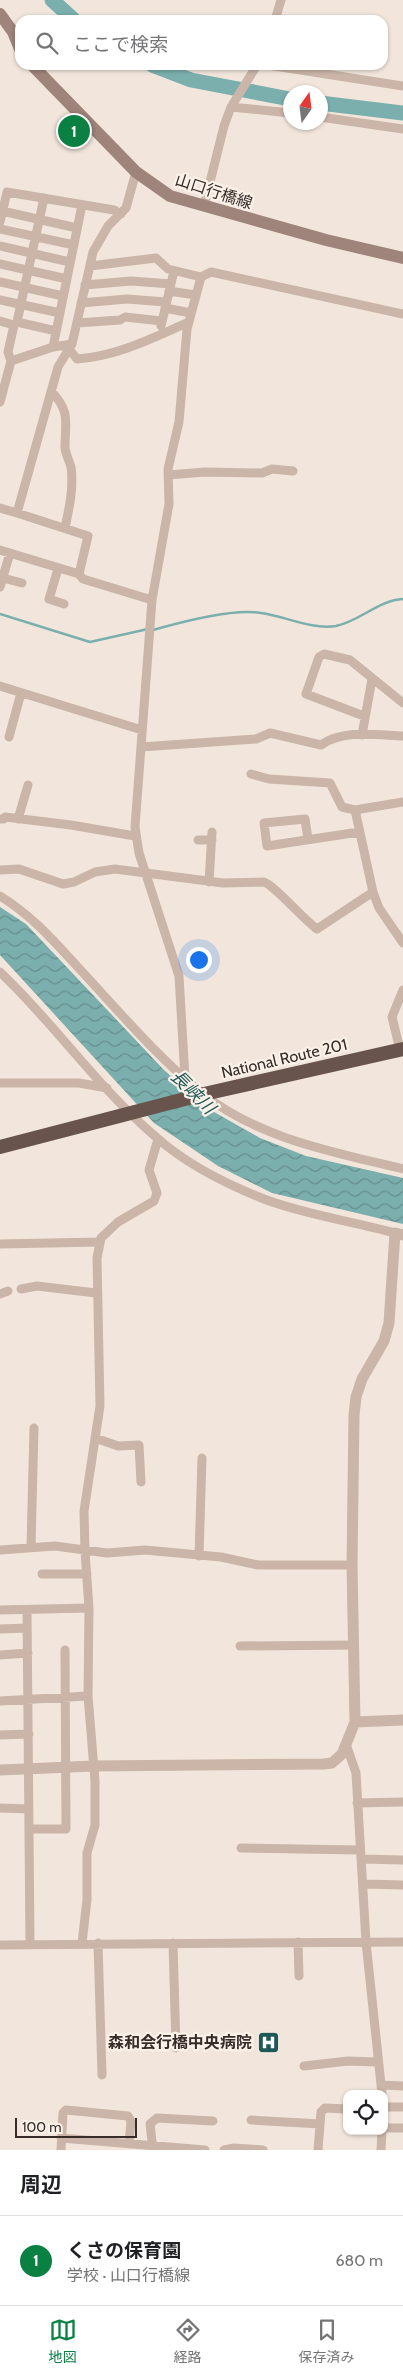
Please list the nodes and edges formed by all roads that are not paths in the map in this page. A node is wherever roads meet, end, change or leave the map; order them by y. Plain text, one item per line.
1 (281, 0) edge
2 (0, 14) edge
3 (276, 15) edge
4 (15, 37) edge
5 (37, 70) edge
6 (254, 70) edge
7 (300, 70) edge
8 (403, 86) edge
9 (231, 107) junction
10 (283, 112) edge
11 (328, 118) edge
12 (403, 129) edge
13 (136, 172) junction
14 (44, 198) junction
15 (82, 205) junction
16 (204, 206) junction
17 (2, 211) junction
18 (121, 214) junction
19 (40, 219) junction
20 (0, 222) edge
21 (78, 228) junction
22 (0, 229) edge
23 (36, 237) junction
24 (74, 245) junction
25 (0, 246) edge
26 (32, 254) junction
27 (403, 258) edge
28 (70, 262) junction
29 (0, 264) edge
30 (90, 266) junction
31 (28, 271) junction
32 (174, 271) junction
33 (201, 277) junction
34 (67, 279) junction
35 (0, 282) edge
36 (85, 285) junction
37 (25, 288) junction
38 (170, 288) junction
39 (196, 295) junction
40 (63, 296) junction
41 (0, 300) edge
42 (81, 304) junction
43 (21, 305) junction
44 (165, 305) junction
45 (60, 314) junction
46 (403, 314) edge
47 (190, 318) junction
48 (0, 321) edge
49 (162, 321) junction
50 (77, 323) junction
51 (16, 324) junction
52 (56, 331) junction
53 (158, 336) junction
54 (70, 346) junction
55 (52, 347) junction
56 (11, 361) junction
57 (2, 376) edge
58 (51, 390) junction
59 (0, 402) edge
60 (293, 471) dead end
61 (168, 475) junction
62 (0, 508) edge
63 (17, 513) junction
64 (65, 528) junction
65 (0, 550) edge
66 (10, 553) junction
67 (58, 568) junction
68 (79, 574) junction
69 (1, 582) edge
70 (22, 583) dead end
71 (152, 600) junction
72 (64, 604) dead end
73 (372, 679) junction
74 (0, 686) edge
75 (21, 693) junction
76 (403, 703) edge
77 (364, 716) junction
78 (142, 730) junction
79 (362, 735) junction
80 (403, 736) edge
81 (9, 737) dead end
82 (141, 747) junction
83 (251, 774) dead end
84 (28, 785) dead end
85 (403, 802) edge
86 (355, 810) junction
87 (0, 819) edge
88 (18, 819) junction
89 (359, 832) junction
90 (135, 836) junction
91 (308, 839) junction
92 (198, 840) dead end
93 (0, 870) edge
94 (145, 874) junction
95 (209, 882) junction
96 (373, 892) junction
97 (0, 896) edge
98 (403, 943) edge
99 (0, 972) edge
100 (403, 990) edge
101 (402, 1049) edge
102 (185, 1078) junction
103 (0, 1084) edge
104 (107, 1088) junction
105 (201, 1095) junction
106 (134, 1114) junction
107 (158, 1139) junction
108 (0, 1147) edge
109 (403, 1169) edge
110 (399, 1234) edge
111 (100, 1242) junction
112 (0, 1244) edge
113 (21, 1290) dead end
114 (96, 1293) junction
115 (34, 1428) dead end
116 (95, 1438) junction
117 (202, 1458) dead end
118 (141, 1482) dead end
119 (31, 1547) junction
120 (0, 1550) edge
121 (85, 1551) junction
122 (199, 1556) junction
123 (352, 1565) junction
124 (42, 1574) dead end
125 (87, 1574) junction
126 (89, 1608) junction
127 (0, 1610) edge
128 (27, 1610) junction
129 (27, 1628) junction
130 (0, 1630) edge
131 (354, 1645) junction
132 (240, 1646) dead end
133 (65, 1650) dead end
134 (28, 1653) junction
135 (0, 1655) edge
136 (88, 1696) junction
137 (66, 1697) junction
138 (28, 1699) junction
139 (0, 1701) edge
140 (403, 1720) edge
141 (355, 1722) junction
142 (29, 1734) junction
143 (0, 1736) edge
144 (347, 1747) junction
145 (94, 1766) junction
146 (67, 1767) junction
147 (29, 1768) junction
148 (0, 1770) edge
149 (403, 1802) edge
150 (357, 1803) junction
151 (0, 1808) edge
152 (30, 1809) junction
153 (30, 1829) junction
154 (241, 1848) dead end
155 (360, 1850) junction
156 (362, 1860) junction
157 (402, 1860) dead end
158 (363, 1884) junction
159 (403, 1885) edge
160 (298, 1942) junction
161 (366, 1942) junction
162 (403, 1942) edge
163 (82, 1943) junction
164 (98, 1943) junction
165 (173, 1943) junction
166 (0, 1944) edge
167 (30, 1944) junction
168 (299, 1976) dead end
169 (176, 2048) dead end
170 (377, 2062) junction
171 (304, 2066) dead end
172 (102, 2075) dead end
173 (403, 2086) edge
174 (382, 2090) edge
175 (388, 2107) dead end
176 (403, 2107) edge
177 (343, 2109) edge
178 (250, 2120) dead end
179 (213, 2122) dead end
180 (320, 2124) junction
181 (388, 2128) edge
182 (403, 2128) edge
183 (382, 2135) edge
184 (61, 2138) junction
185 (129, 2144) junction
186 (153, 2148) edge
187 (61, 2150) edge
188 (205, 2150) edge
189 (224, 2150) edge
190 (263, 2150) edge
191 (318, 2150) edge
192 (381, 2150) edge

1 - 3 street
2 - 4 main road
5 - 13 main road, 山口行橋線
6 - 9 street
7 - 8 street
9 - 10 street
9 - 16 street
11 - 12 street
13 - 16 main road, 山口行橋線
13 - 18 street
14 - 15 street
14 - 17 street
14 - 19 street
15 - 18 street
15 - 21 street
16 - 27 main road, 山口行橋線
17 - 19 street
17 - 20 street
18 - 30 street
19 - 21 street
19 - 23 street
21 - 24 street
22 - 23 street
23 - 24 street
23 - 26 street
24 - 28 street
25 - 26 street
26 - 28 street
26 - 31 street
28 - 34 street
29 - 31 street
30 - 32 street
30 - 36 street
31 - 34 street
31 - 37 street
32 - 33 street
32 - 38 street
33 - 39 street
33 - 46 street
34 - 40 street
35 - 37 street
36 - 38 street
36 - 42 street
37 - 40 street
37 - 43 street
38 - 39 street
38 - 44 street
39 - 47 street
40 - 45 street
41 - 43 street
42 - 44 street
42 - 50 street
43 - 45 street
43 - 51 street
44 - 47 street
44 - 49 street
45 - 52 street
47 - 53 street
47 - 61 street
48 - 51 street
49 - 50 street
49 - 53 street
50 - 54 street
51 - 52 street
51 - 56 street
52 - 55 street
53 - 54 street
54 - 55 street
54 - 58 street
55 - 56 street
56 - 57 street
57 - 59 street
58 - 63 street
58 - 64 street
60 - 61 street
61 - 71 street
62 - 63 street
63 - 64 street
64 - 68 street
65 - 66 street
66 - 67 street
66 - 69 street
67 - 68 street
67 - 72 street
68 - 71 street
69 - 70 street
71 - 78 street
73 - 76 street
73 - 77 street
73 - 77 street
74 - 75 street
75 - 78 street
75 - 81 street
77 - 79 street
78 - 82 street
79 - 80 street
79 - 82 street
82 - 90 street
83 - 86 street
84 - 88 street
85 - 86 street
86 - 89 street
87 - 88 street
88 - 90 street
89 - 91 street
89 - 96 street
90 - 94 street
91 - 91 street
92 - 95 street
93 - 94 street
94 - 95 street
94 - 102 street
95 - 96 street
96 - 98 street
97 - 102 street
99 - 104 street
100 - 101 street
101 - 105 highway, National Route 201
102 - 105 street
103 - 104 street
104 - 106 street
105 - 106 highway, National Route 201
105 - 109 street
106 - 107 street
106 - 108 highway, National Route 201
107 - 110 street
107 - 111 street
110 - 123 street
111 - 112 street
111 - 114 street
113 - 114 street
114 - 116 street
115 - 119 street
116 - 118 street
116 - 121 street
117 - 122 street
119 - 120 street
119 - 121 street
121 - 122 street
121 - 125 street
122 - 123 street
123 - 131 street
124 - 125 street
125 - 126 street
126 - 128 street
126 - 136 street
127 - 128 street
128 - 129 street
129 - 130 street
129 - 134 street
131 - 132 street
131 - 141 street
133 - 137 street
134 - 135 street
134 - 138 street
136 - 137 street
136 - 145 street
137 - 138 street
137 - 146 street
138 - 139 street
138 - 142 street
140 - 141 street
141 - 144 street
142 - 143 street
142 - 147 street
144 - 145 street
144 - 150 street
145 - 146 street
145 - 163 street
146 - 147 street
146 - 153 street
147 - 148 street
147 - 152 street
149 - 150 street
150 - 155 street
151 - 152 street
152 - 153 street
153 - 167 street
154 - 155 street
155 - 156 street
156 - 157 street
156 - 158 street
158 - 159 street
158 - 161 street
160 - 161 street
160 - 165 street
160 - 168 street
161 - 162 street
161 - 170 street
163 - 164 street
163 - 167 street
164 - 165 street
164 - 172 street
165 - 169 street
166 - 167 street
170 - 171 street
170 - 174 street
173 - 174 street
175 - 176 street
177 - 180 street
178 - 180 street
179 - 186 street
180 - 191 street
181 - 182 street
183 - 192 street
184 - 185 street
184 - 185 street
184 - 187 street
185 - 186 street
186 - 188 street
189 - 190 street

